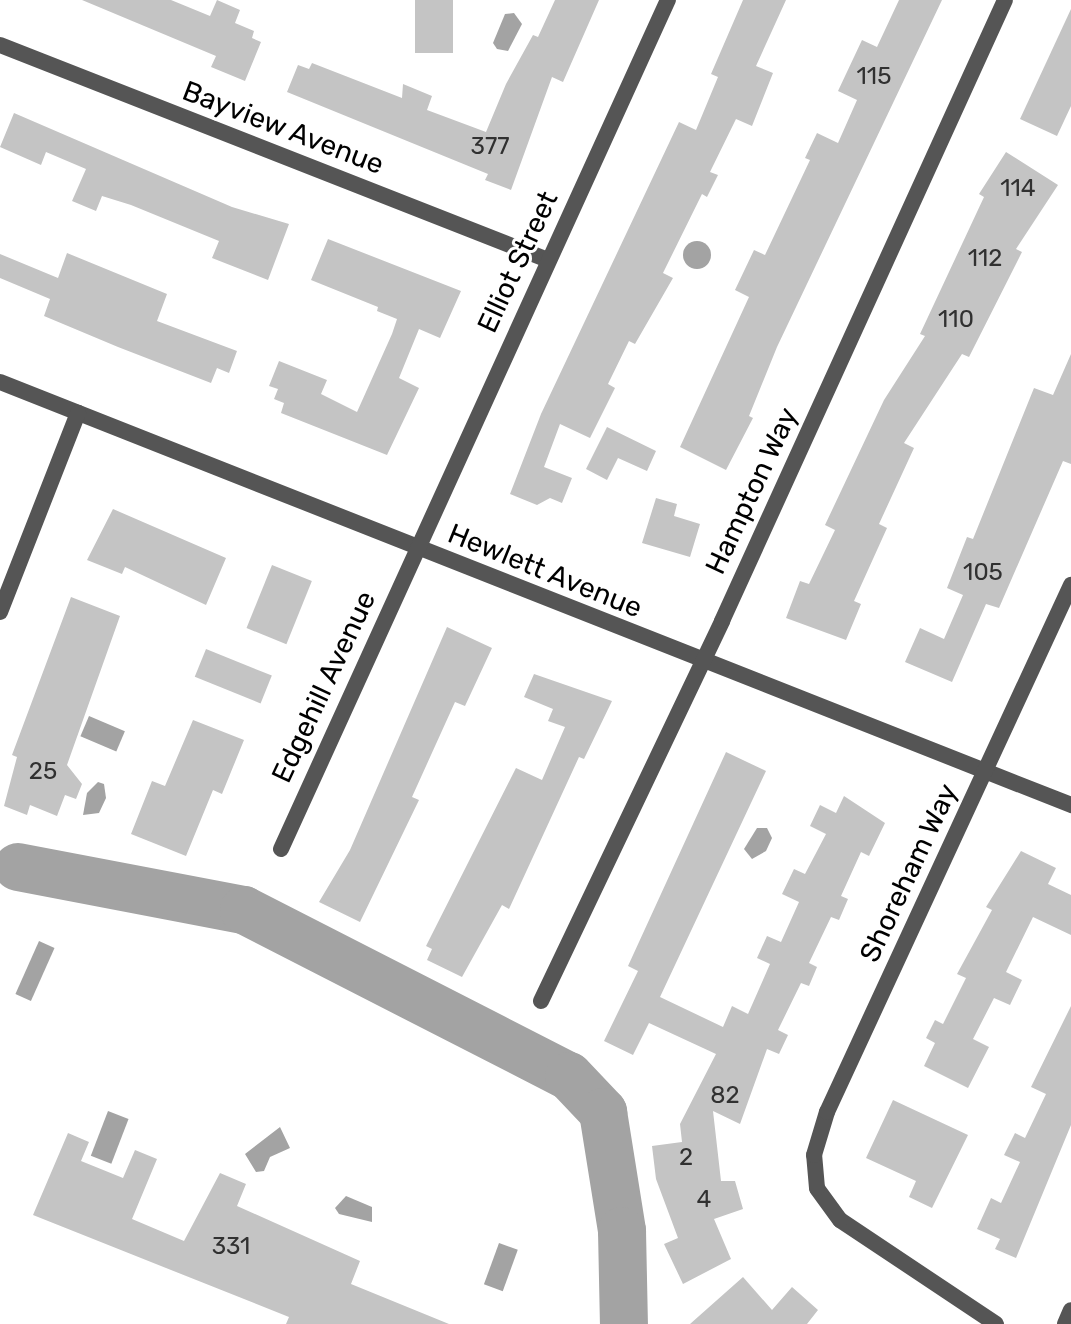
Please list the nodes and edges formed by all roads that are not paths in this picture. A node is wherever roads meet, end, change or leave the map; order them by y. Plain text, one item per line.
1 (668, 0) edge
2 (1005, 0) edge
3 (0, 45) edge
4 (548, 260) junction
5 (0, 382) edge
6 (78, 413) junction
7 (416, 547) junction
8 (1071, 585) edge
9 (0, 612) edge
10 (701, 662) junction
11 (985, 771) junction
12 (1071, 805) edge
13 (281, 849) dead end
14 (541, 1001) dead end
15 (1071, 1310) edge
16 (996, 1324) edge
17 (1065, 1324) edge

1 - 4 street, Elliot Street
2 - 10 street, Hampton Way
3 - 4 street, Bayview Avenue
4 - 7 street, Elliot Street
5 - 6 street, Hewlett Avenue
6 - 7 street, Hewlett Avenue
6 - 9 street
7 - 10 street, Hewlett Avenue
7 - 13 street, Edgehill Avenue
8 - 11 street, Shoreham Way
10 - 11 street, Hewlett Avenue
10 - 14 street, Hampton Way
11 - 12 street, Hewlett Avenue
11 - 16 street, Shoreham Way
15 - 17 street

